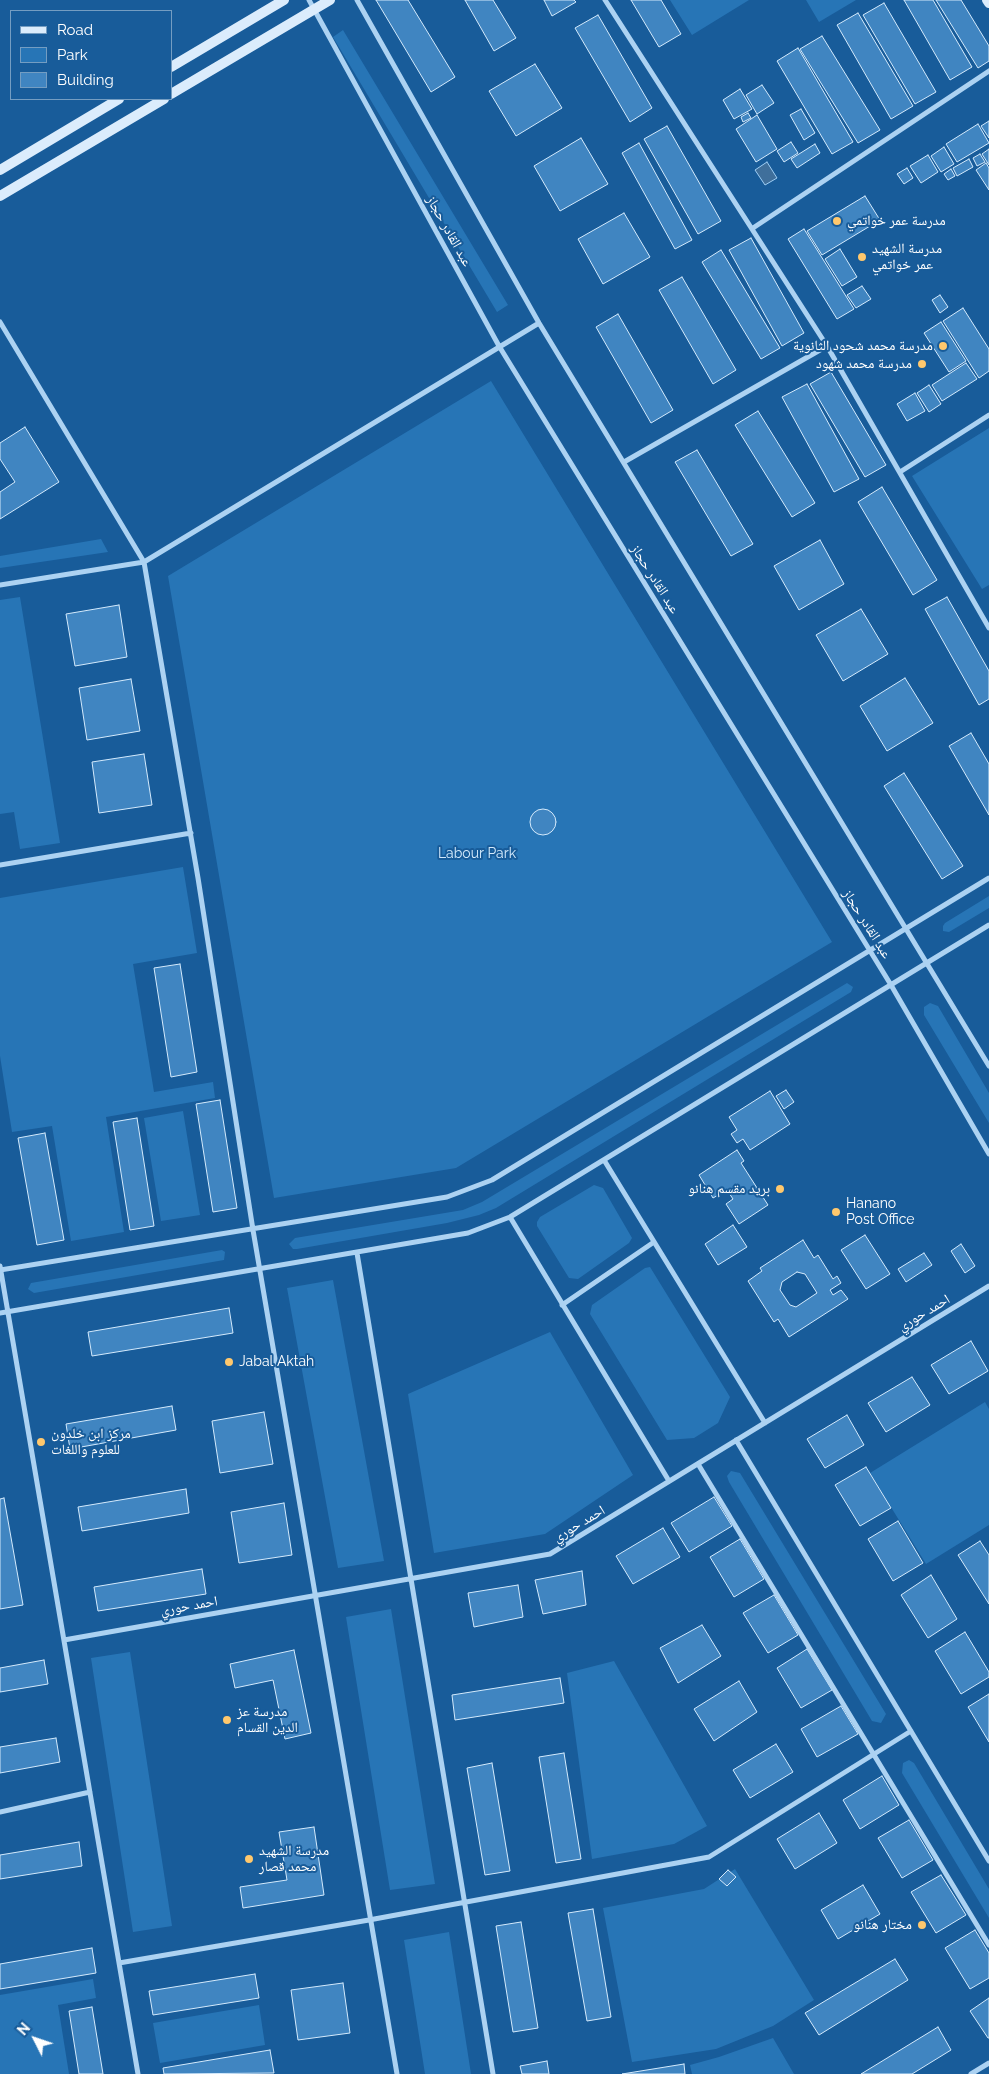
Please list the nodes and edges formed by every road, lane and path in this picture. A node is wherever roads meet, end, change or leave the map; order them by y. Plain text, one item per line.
1 (284, 0) edge
2 (308, 0) edge
3 (330, 0) edge
4 (357, 0) edge
5 (605, 0) edge
6 (987, 0) edge
7 (989, 4) edge
8 (314, 9) junction
9 (172, 66) edge
10 (989, 71) edge
11 (172, 93) edge
12 (117, 100) edge
13 (162, 100) edge
14 (0, 170) edge
15 (0, 196) edge
16 (754, 228) junction
17 (0, 322) edge
18 (540, 323) junction
19 (499, 346) junction
20 (827, 346) junction
21 (989, 415) edge
22 (624, 462) junction
23 (900, 472) junction
24 (144, 562) junction
25 (0, 585) edge
26 (989, 628) edge
27 (190, 833) junction
28 (0, 865) edge
29 (989, 878) edge
30 (989, 925) edge
31 (907, 928) junction
32 (870, 950) junction
33 (928, 962) junction
34 (891, 985) junction
35 (989, 1066) edge
36 (989, 1154) edge
37 (604, 1160) junction
38 (510, 1217) junction
39 (253, 1230) junction
40 (654, 1242) junction
41 (357, 1253) junction
42 (0, 1269) edge
43 (260, 1270) junction
44 (989, 1286) edge
45 (562, 1305) junction
46 (8, 1312) junction
47 (0, 1313) edge
48 (765, 1423) junction
49 (736, 1440) junction
50 (698, 1464) junction
51 (669, 1481) junction
52 (411, 1579) junction
53 (315, 1596) junction
54 (64, 1640) junction
55 (911, 1730) junction
56 (873, 1754) junction
57 (90, 1792) junction
58 (0, 1812) edge
59 (989, 1861) edge
60 (465, 1903) junction
61 (369, 1920) junction
62 (989, 1945) edge
63 (119, 1963) junction
64 (989, 2063) edge
65 (138, 2074) edge
66 (397, 2074) edge
67 (493, 2074) edge
68 (971, 2074) edge

1 - 9 main road
2 - 8 street, عبد القادر حجاز
3 - 8 main road
4 - 18 street
5 - 16 street
6 - 7 main road
8 - 11 main road
8 - 19 street, عبد القادر حجاز
10 - 16 street
12 - 14 main road
13 - 15 main road
16 - 20 street
17 - 24 street
18 - 19 street
18 - 22 street
19 - 24 street
19 - 32 street, عبد القادر حجاز
20 - 22 street
20 - 23 street
21 - 23 street
22 - 31 street
23 - 26 street
24 - 25 street
24 - 27 street
27 - 28 street
27 - 39 street
29 - 31 street
30 - 33 street
31 - 32 street
31 - 33 street
32 - 34 street, عبد القادر حجاز
32 - 39 street
33 - 34 street
33 - 35 street
34 - 36 street, عبد القادر حجاز
34 - 37 street
37 - 38 street
37 - 40 street
38 - 41 street
38 - 45 street
39 - 42 street
39 - 43 street
40 - 45 street
40 - 48 street
41 - 43 street
41 - 52 street
42 - 46 street
43 - 46 street
43 - 53 street
44 - 48 street, احمد حوري
45 - 51 street
46 - 47 street
46 - 54 street
48 - 49 street, احمد حوري
49 - 50 street, احمد حوري
49 - 55 street
50 - 51 street, احمد حوري
50 - 56 street
51 - 52 street, احمد حوري
52 - 53 street, احمد حوري
52 - 60 street
53 - 54 street, احمد حوري
53 - 61 street
54 - 57 street
55 - 56 street
55 - 59 street
56 - 60 street
56 - 62 street
57 - 58 street
57 - 63 street
60 - 61 street
60 - 67 street
61 - 63 street
61 - 66 street
63 - 65 street
64 - 68 street

